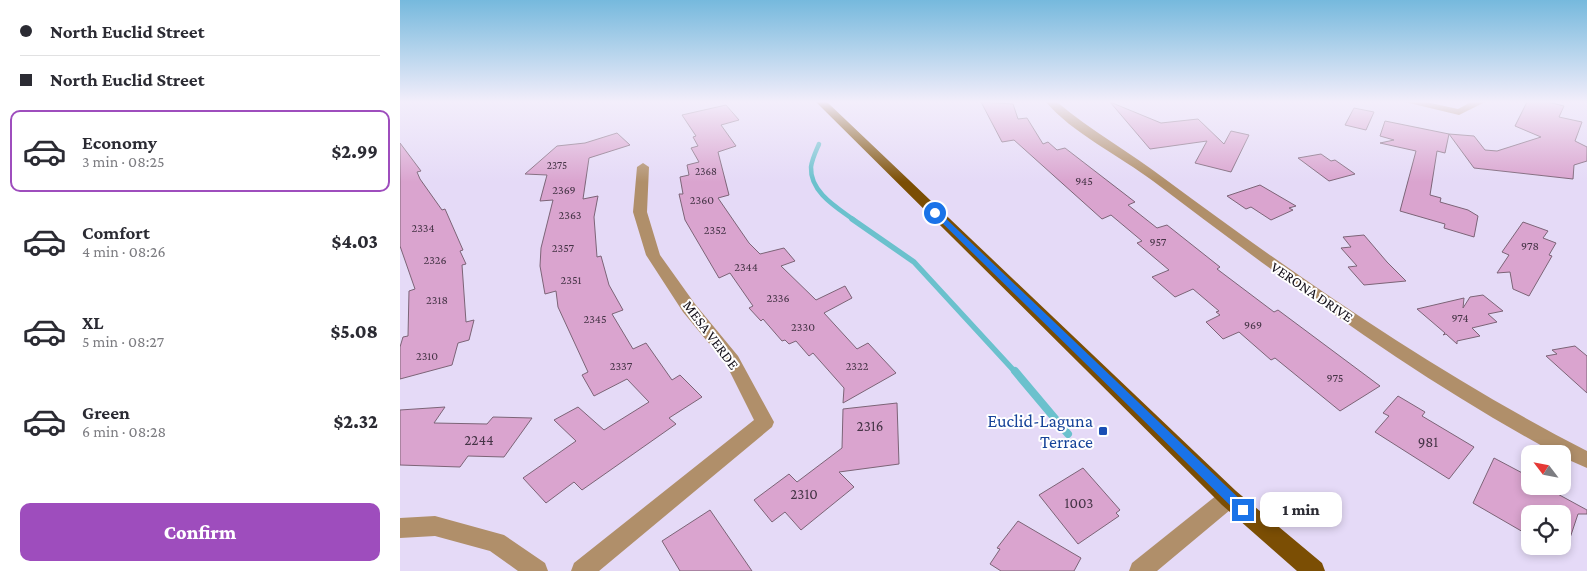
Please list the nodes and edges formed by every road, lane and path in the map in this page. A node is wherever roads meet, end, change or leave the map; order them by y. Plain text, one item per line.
1 (848, 129) edge
2 (1085, 129) edge
3 (643, 167) dead end
4 (1587, 460) edge
5 (1229, 498) junction
6 (400, 528) edge
7 (537, 571) edge
8 (582, 571) edge
9 (1140, 571) edge
10 (1314, 571) edge

1 - 5 main road
2 - 4 street, VERONA DRIVE
3 - 8 street, MESA VERDE
5 - 9 street
5 - 10 main road
6 - 7 street

